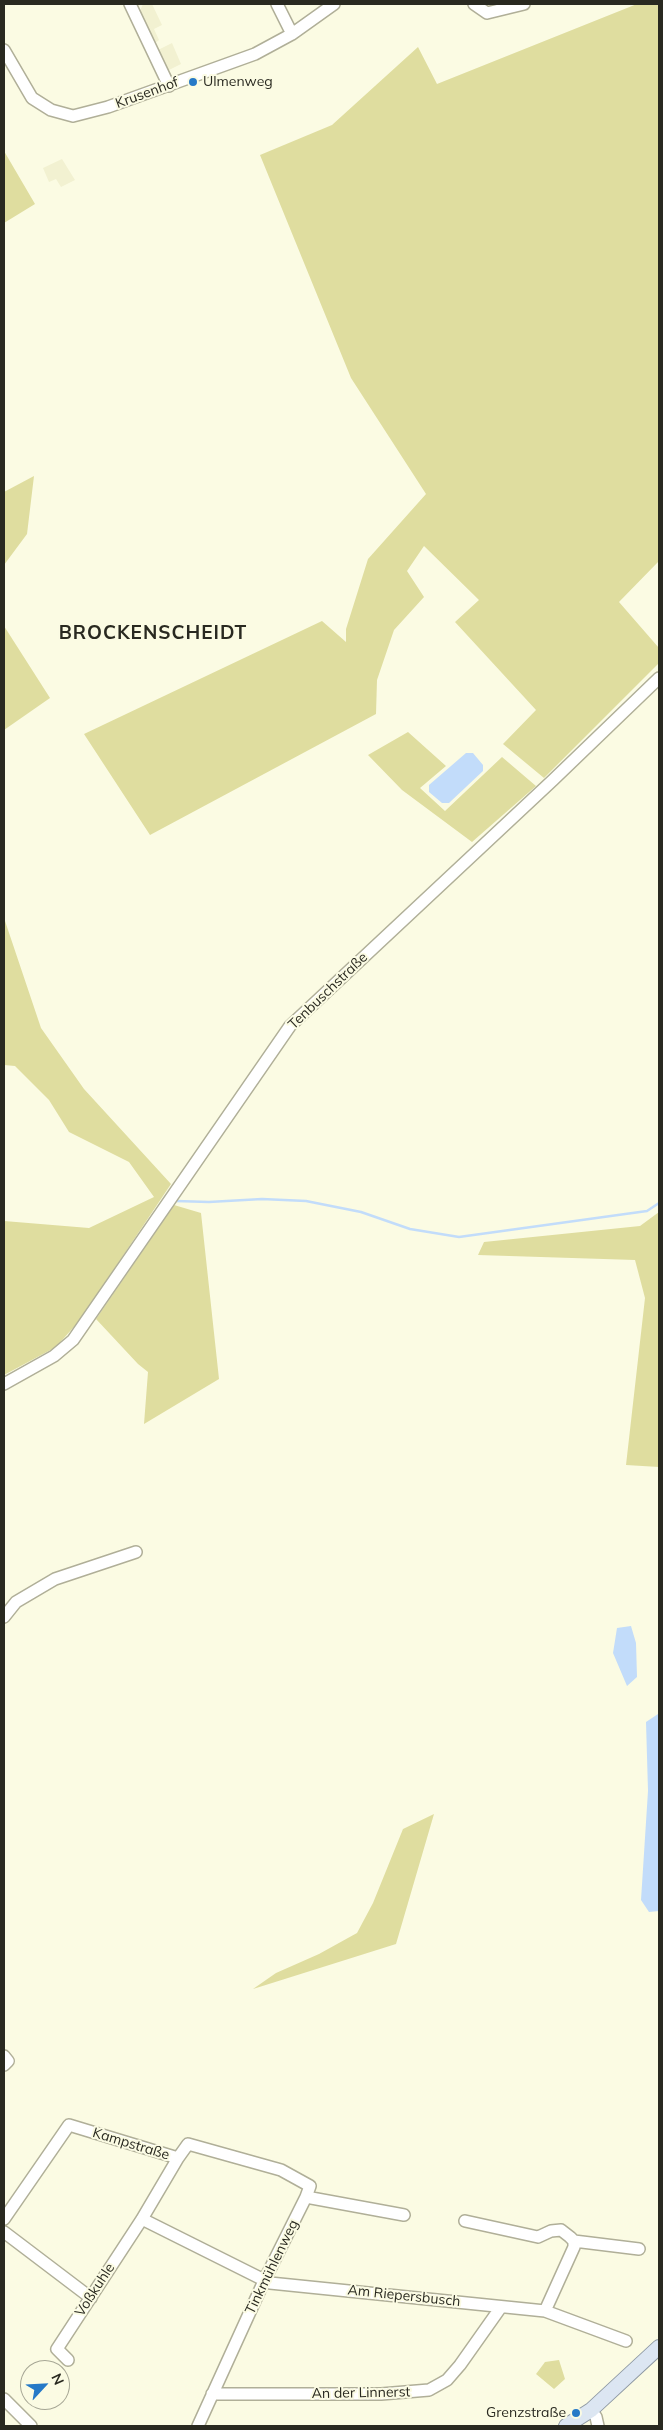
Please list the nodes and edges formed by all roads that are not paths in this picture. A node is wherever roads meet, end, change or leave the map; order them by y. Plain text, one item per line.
1 (130, 4) edge
2 (277, 4) edge
3 (334, 4) edge
4 (474, 4) edge
5 (524, 4) edge
6 (292, 34) junction
7 (4, 50) edge
8 (168, 86) junction
9 (659, 678) edge
10 (4, 1384) edge
11 (136, 1552) dead end
12 (4, 1618) edge
13 (178, 2158) junction
14 (306, 2197) junction
15 (404, 2215) dead end
16 (4, 2218) edge
17 (142, 2219) junction
18 (465, 2221) dead end
19 (4, 2232) edge
20 (574, 2241) junction
21 (639, 2249) dead end
22 (264, 2281) junction
23 (90, 2298) junction
24 (501, 2307) junction
25 (545, 2311) junction
26 (626, 2341) dead end
27 (659, 2347) edge
28 (68, 2360) dead end
29 (212, 2394) junction
30 (4, 2399) edge
31 (595, 2418) edge
32 (31, 2426) edge
33 (198, 2426) edge
34 (566, 2426) edge

1 - 8 street
2 - 6 street
3 - 6 street, Krusenhof
4 - 5 street
6 - 8 street, Krusenhof
7 - 8 street, Krusenhof
9 - 10 street, Tenbuschstraße
11 - 12 street
13 - 14 street, Kampstraße
13 - 16 street, Kampstraße
13 - 17 street, Voßkuhle
14 - 15 street
14 - 22 street, Tinkmühlenweg
17 - 22 street
17 - 23 street, Voßkuhle
18 - 20 street
19 - 23 street
20 - 21 street
20 - 25 street
22 - 24 street, Am Riepersbusch
22 - 29 street, Tinkmühlenweg
23 - 28 street, Voßkuhle
24 - 25 street, Am Riepersbusch
24 - 29 street, An der Linnerst
25 - 26 street, Am Riepersbusch
27 - 31 main road
29 - 33 street, Tinkmühlenweg
30 - 32 street
31 - 34 main road

